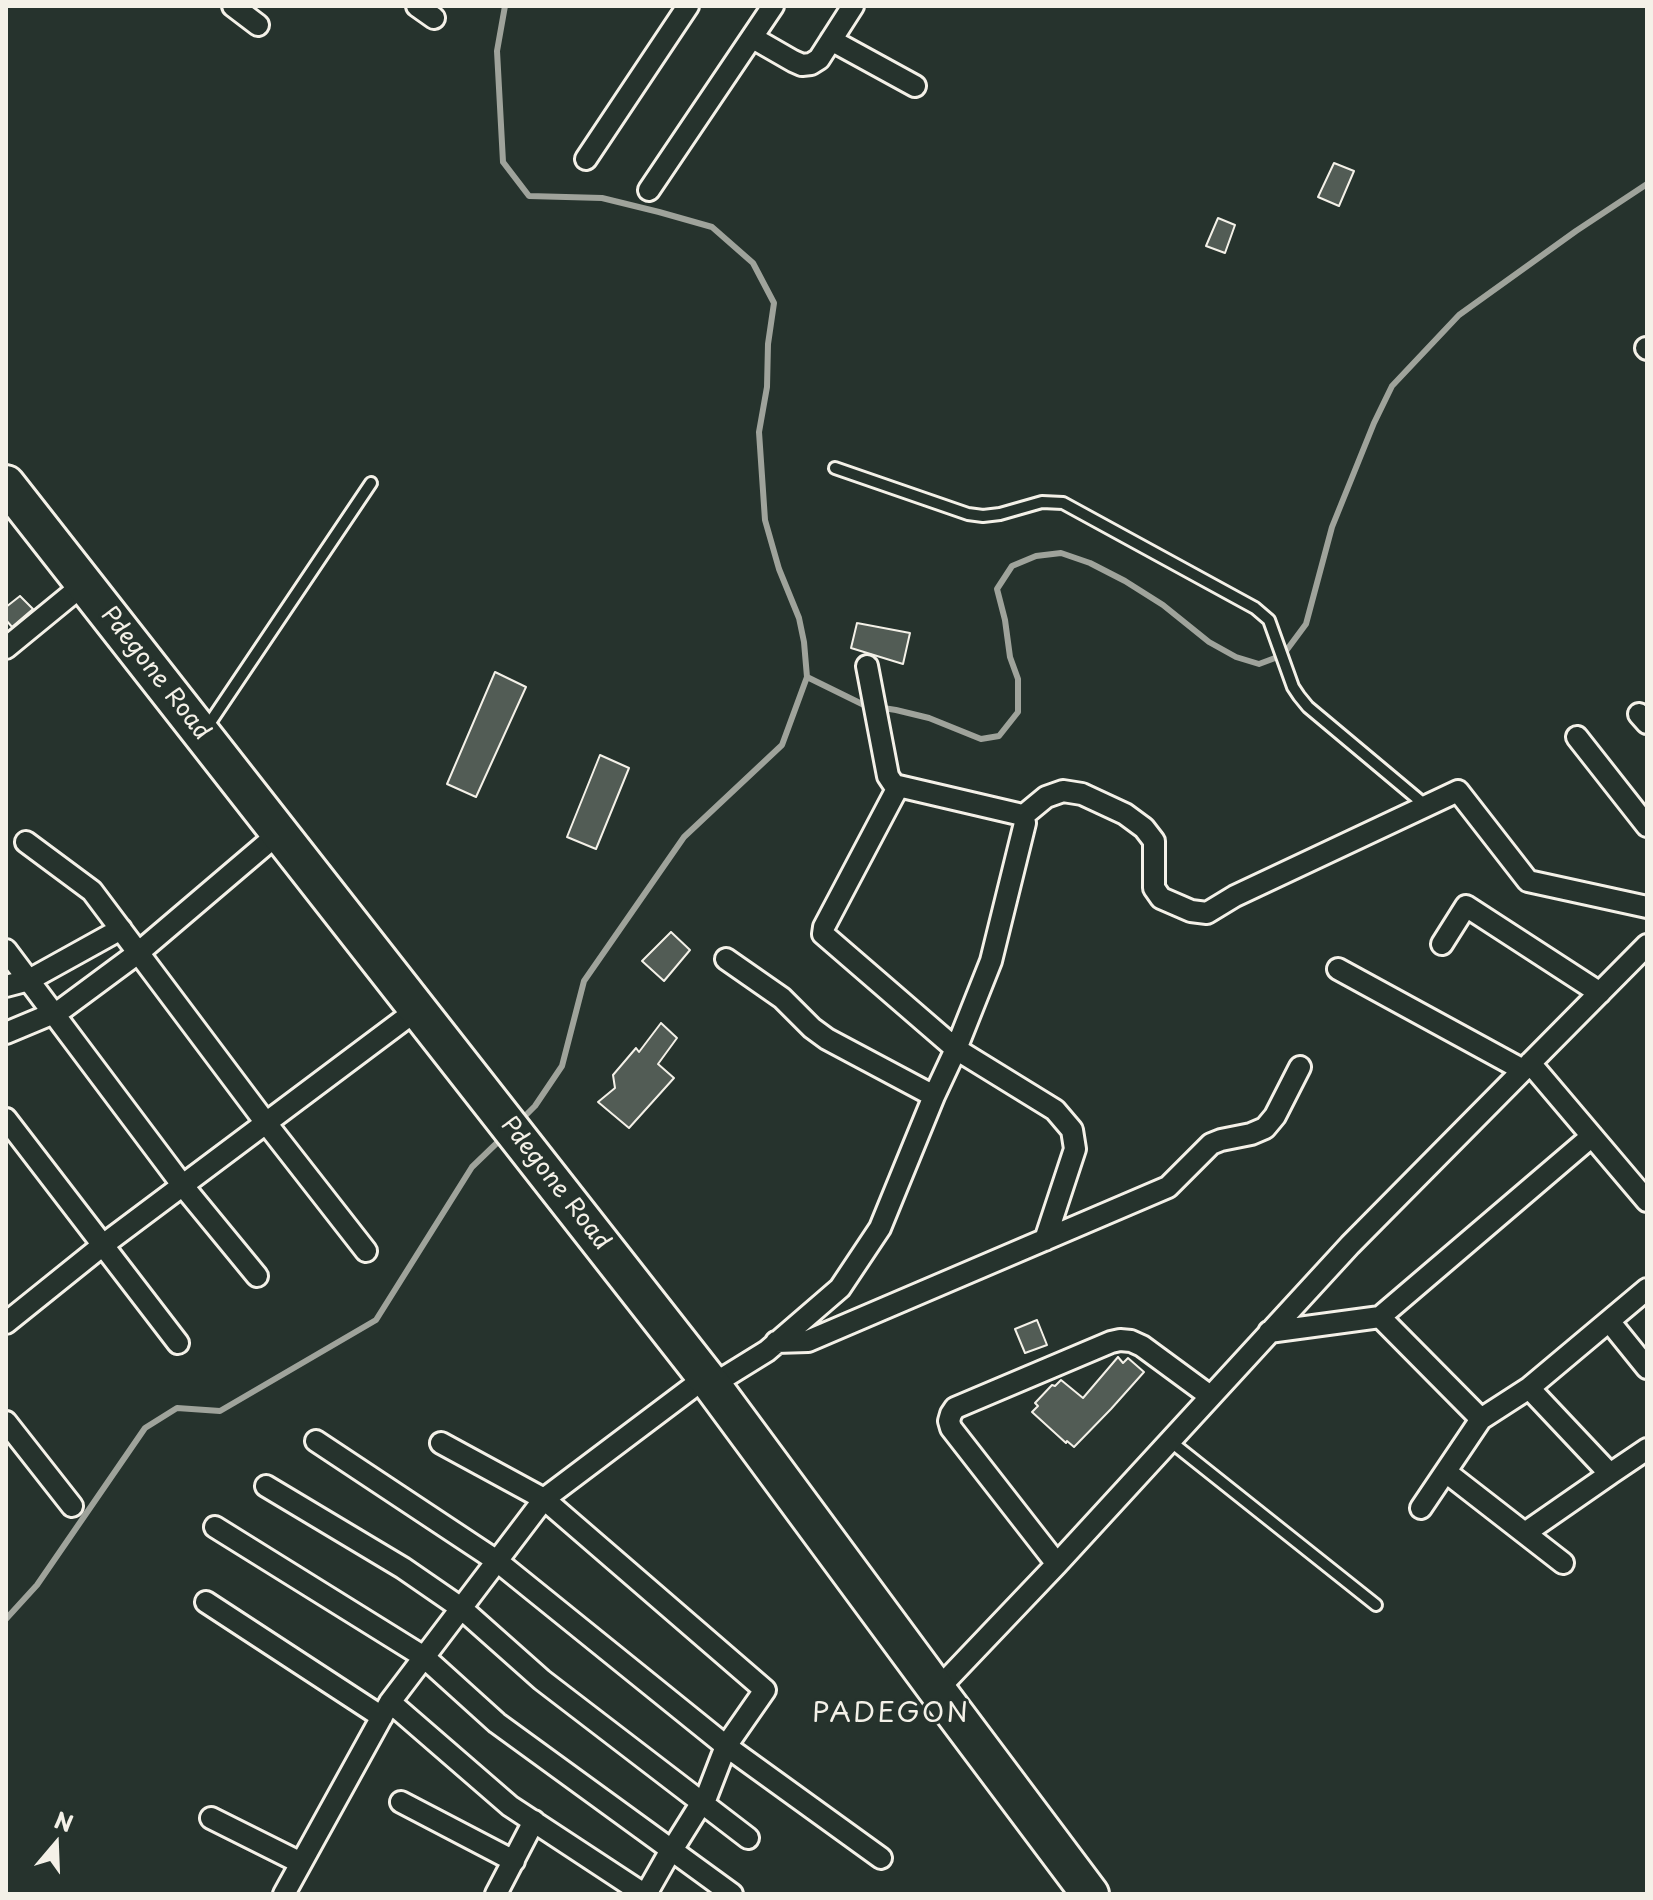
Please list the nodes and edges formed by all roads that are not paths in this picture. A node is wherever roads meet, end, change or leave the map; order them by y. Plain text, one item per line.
1 (233, 6) edge
2 (688, 6) edge
3 (773, 6) edge
4 (853, 6) edge
5 (258, 25) dead end
6 (753, 38) junction
7 (831, 40) junction
8 (915, 86) dead end
9 (586, 159) dead end
10 (649, 190) dead end
11 (835, 468) dead end
12 (371, 483) dead end
13 (6, 484) edge
14 (84, 584) junction
15 (6, 648) edge
16 (869, 676) dead end
17 (202, 734) junction
18 (1577, 737) dead end
19 (898, 787) junction
20 (1425, 805) junction
21 (1023, 816) junction
22 (1647, 826) edge
23 (279, 833) junction
24 (26, 842) dead end
25 (1647, 907) edge
26 (121, 929) junction
27 (1442, 944) dead end
28 (1647, 945) edge
29 (6, 950) edge
30 (138, 953) junction
31 (726, 959) dead end
32 (1338, 969) dead end
33 (29, 980) junction
34 (6, 986) edge
35 (1600, 993) junction
36 (418, 1009) junction
37 (54, 1012) junction
38 (6, 1033) edge
39 (956, 1049) junction
40 (1527, 1066) junction
41 (1300, 1067) dead end
42 (934, 1096) junction
43 (6, 1119) edge
44 (266, 1123) junction
45 (1592, 1136) junction
46 (183, 1186) junction
47 (1644, 1193) edge
48 (1045, 1240) junction
49 (103, 1245) junction
50 (366, 1251) dead end
51 (257, 1276) dead end
52 (1647, 1289) edge
53 (1380, 1317) junction
54 (1609, 1321) junction
55 (6, 1323) edge
56 (1269, 1332) junction
57 (776, 1342) junction
58 (178, 1343) dead end
59 (1647, 1368) edge
60 (709, 1381) junction
61 (1529, 1388) junction
62 (1210, 1396) junction
63 (1481, 1419) junction
64 (6, 1422) edge
65 (316, 1441) dead end
66 (1170, 1441) junction
67 (441, 1443) dead end
68 (1647, 1449) edge
69 (1446, 1472) junction
70 (1610, 1474) junction
71 (266, 1486) dead end
72 (544, 1499) junction
73 (72, 1506) dead end
74 (1421, 1508) dead end
75 (215, 1527) dead end
76 (1525, 1533) junction
77 (497, 1561) junction
78 (1563, 1563) dead end
79 (1057, 1564) junction
80 (206, 1602) dead end
81 (1376, 1605) dead end
82 (461, 1608) junction
83 (424, 1657) junction
84 (937, 1690) junction
85 (386, 1710) junction
86 (726, 1746) junction
87 (401, 1802) dead end
88 (702, 1802) junction
89 (211, 1818) dead end
90 (534, 1821) junction
91 (748, 1838) dead end
92 (671, 1850) junction
93 (881, 1858) dead end
94 (514, 1861) junction
95 (301, 1863) junction
96 (287, 1893) edge
97 (496, 1894) edge
98 (644, 1894) edge
99 (732, 1894) edge
100 (1090, 1894) edge

1 - 5 street
2 - 9 street
3 - 6 street
4 - 7 street
6 - 7 street
6 - 10 street
7 - 8 street
11 - 20 lane
12 - 17 lane
13 - 14 highway, Pdegone Road
14 - 15 street
14 - 17 highway, Pdegone Road
16 - 19 street
17 - 23 highway, Pdegone Road
18 - 22 street
19 - 21 street
19 - 39 street
20 - 21 street
20 - 25 street
21 - 39 street
23 - 30 street
23 - 36 highway, Pdegone Road
24 - 26 street
26 - 30 street
26 - 33 street
27 - 35 street
28 - 35 street
29 - 33 street
30 - 37 street
30 - 44 street
31 - 42 street
32 - 40 street
33 - 34 street
33 - 37 street
35 - 40 street
36 - 44 street
36 - 60 highway, Pdegone Road
37 - 38 street
37 - 46 street
39 - 42 street
39 - 48 street
40 - 45 street
40 - 56 street
41 - 48 street
42 - 57 street
43 - 49 street
44 - 46 street
44 - 50 street
45 - 47 street
45 - 53 street
46 - 49 street
46 - 51 street
48 - 57 street
49 - 55 street
49 - 58 street
52 - 54 street
53 - 56 street
53 - 63 street
54 - 59 street
54 - 61 street
56 - 62 street
57 - 60 street
60 - 72 street
60 - 84 highway, Pdegone Road
61 - 63 street
61 - 70 street
62 - 66 street
62 - 79 street
63 - 69 street
64 - 73 street
65 - 77 street
66 - 79 street
66 - 81 lane
67 - 72 street
68 - 70 street
69 - 74 street
69 - 76 street
70 - 76 street
71 - 82 street
72 - 77 street
72 - 86 street
75 - 83 street
76 - 78 street
77 - 82 street
77 - 86 street
79 - 84 street
80 - 85 street
82 - 83 street
82 - 88 street
83 - 85 street
83 - 92 street
84 - 100 highway, Pdegone Road
85 - 90 street
85 - 95 street
86 - 88 street
86 - 93 street
87 - 94 street
88 - 91 street
88 - 92 street
89 - 95 street
90 - 94 street
90 - 98 street
92 - 98 street
92 - 99 street
94 - 97 street
95 - 96 street

